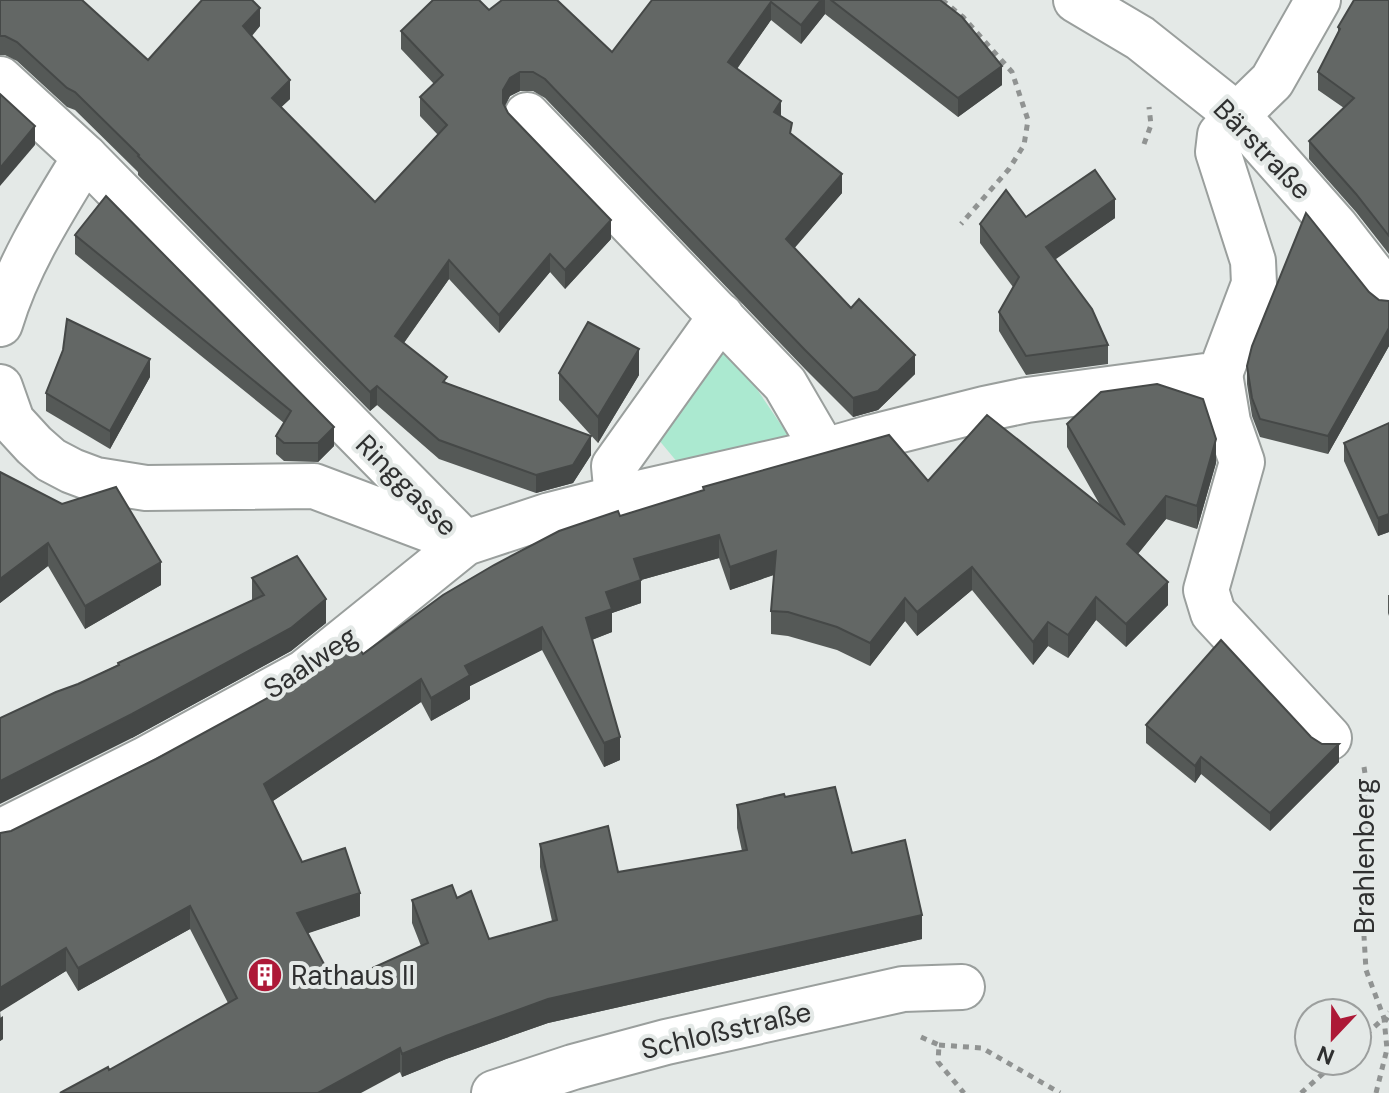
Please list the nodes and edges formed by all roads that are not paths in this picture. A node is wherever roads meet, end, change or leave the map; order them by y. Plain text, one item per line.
1 (1076, 0) edge
2 (1318, 0) edge
3 (0, 79) edge
4 (527, 115) dead end
5 (1237, 115) junction
6 (85, 157) junction
7 (1389, 295) edge
8 (721, 316) junction
9 (0, 324) edge
10 (1220, 374) junction
11 (0, 387) edge
12 (824, 451) junction
13 (617, 498) junction
14 (465, 543) junction
15 (1329, 738) road end
16 (0, 832) edge
17 (962, 987) dead end
18 (494, 1093) edge

1 - 5 street, Bärstraße
2 - 5 street
3 - 6 street, Ringgasse
4 - 8 street
5 - 7 street, Bärstraße
5 - 10 street
6 - 9 street
6 - 14 street, Ringgasse
8 - 12 street
8 - 13 street
10 - 12 street, Saalweg
10 - 15 street
11 - 14 street, Ringgasse
12 - 13 street, Saalweg
13 - 14 street, Saalweg
14 - 16 street, Saalweg
17 - 18 street, Schloßstraße

